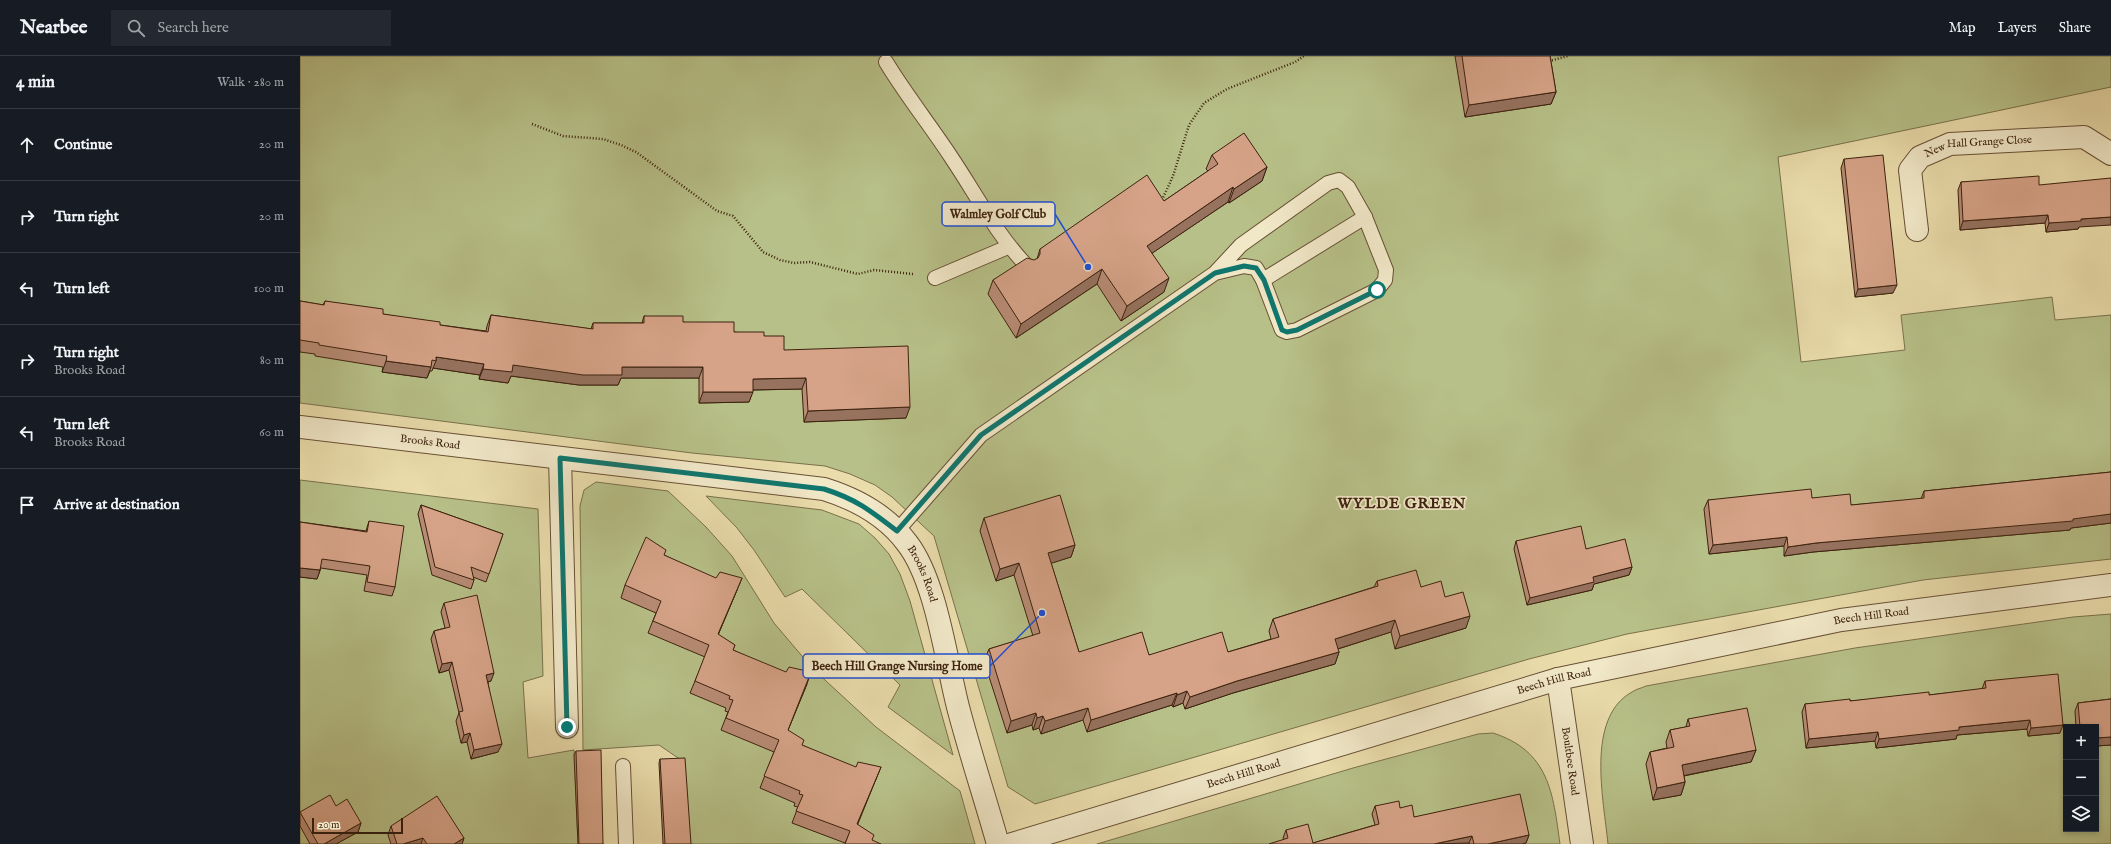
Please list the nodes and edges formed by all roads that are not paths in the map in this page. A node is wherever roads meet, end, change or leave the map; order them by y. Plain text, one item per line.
1 (886, 62) dead end
2 (2111, 154) edge
3 (1365, 217) junction
4 (1917, 230) dead end
5 (1008, 247) junction
6 (1027, 266) edge
7 (1215, 273) junction
8 (935, 278) road end
9 (1264, 280) junction
10 (300, 427) edge
11 (560, 458) junction
12 (897, 531) junction
13 (2111, 585) edge
14 (1558, 679) junction
15 (567, 727) dead end
16 (623, 766) dead end
17 (626, 844) edge
18 (998, 844) edge
19 (1012, 844) edge
20 (1582, 844) edge

1 - 5 lane
2 - 4 street, New Hall Grange Close
3 - 7 lane
3 - 9 lane
3 - 9 lane
5 - 6 lane
5 - 8 lane
7 - 9 lane
7 - 12 lane
10 - 11 street, Brooks Road
11 - 12 street, Brooks Road
11 - 15 street
12 - 18 street, Brooks Road
13 - 14 street, Beech Hill Road
14 - 19 street, Beech Hill Road
14 - 20 street, Boultbee Road
16 - 17 lane

